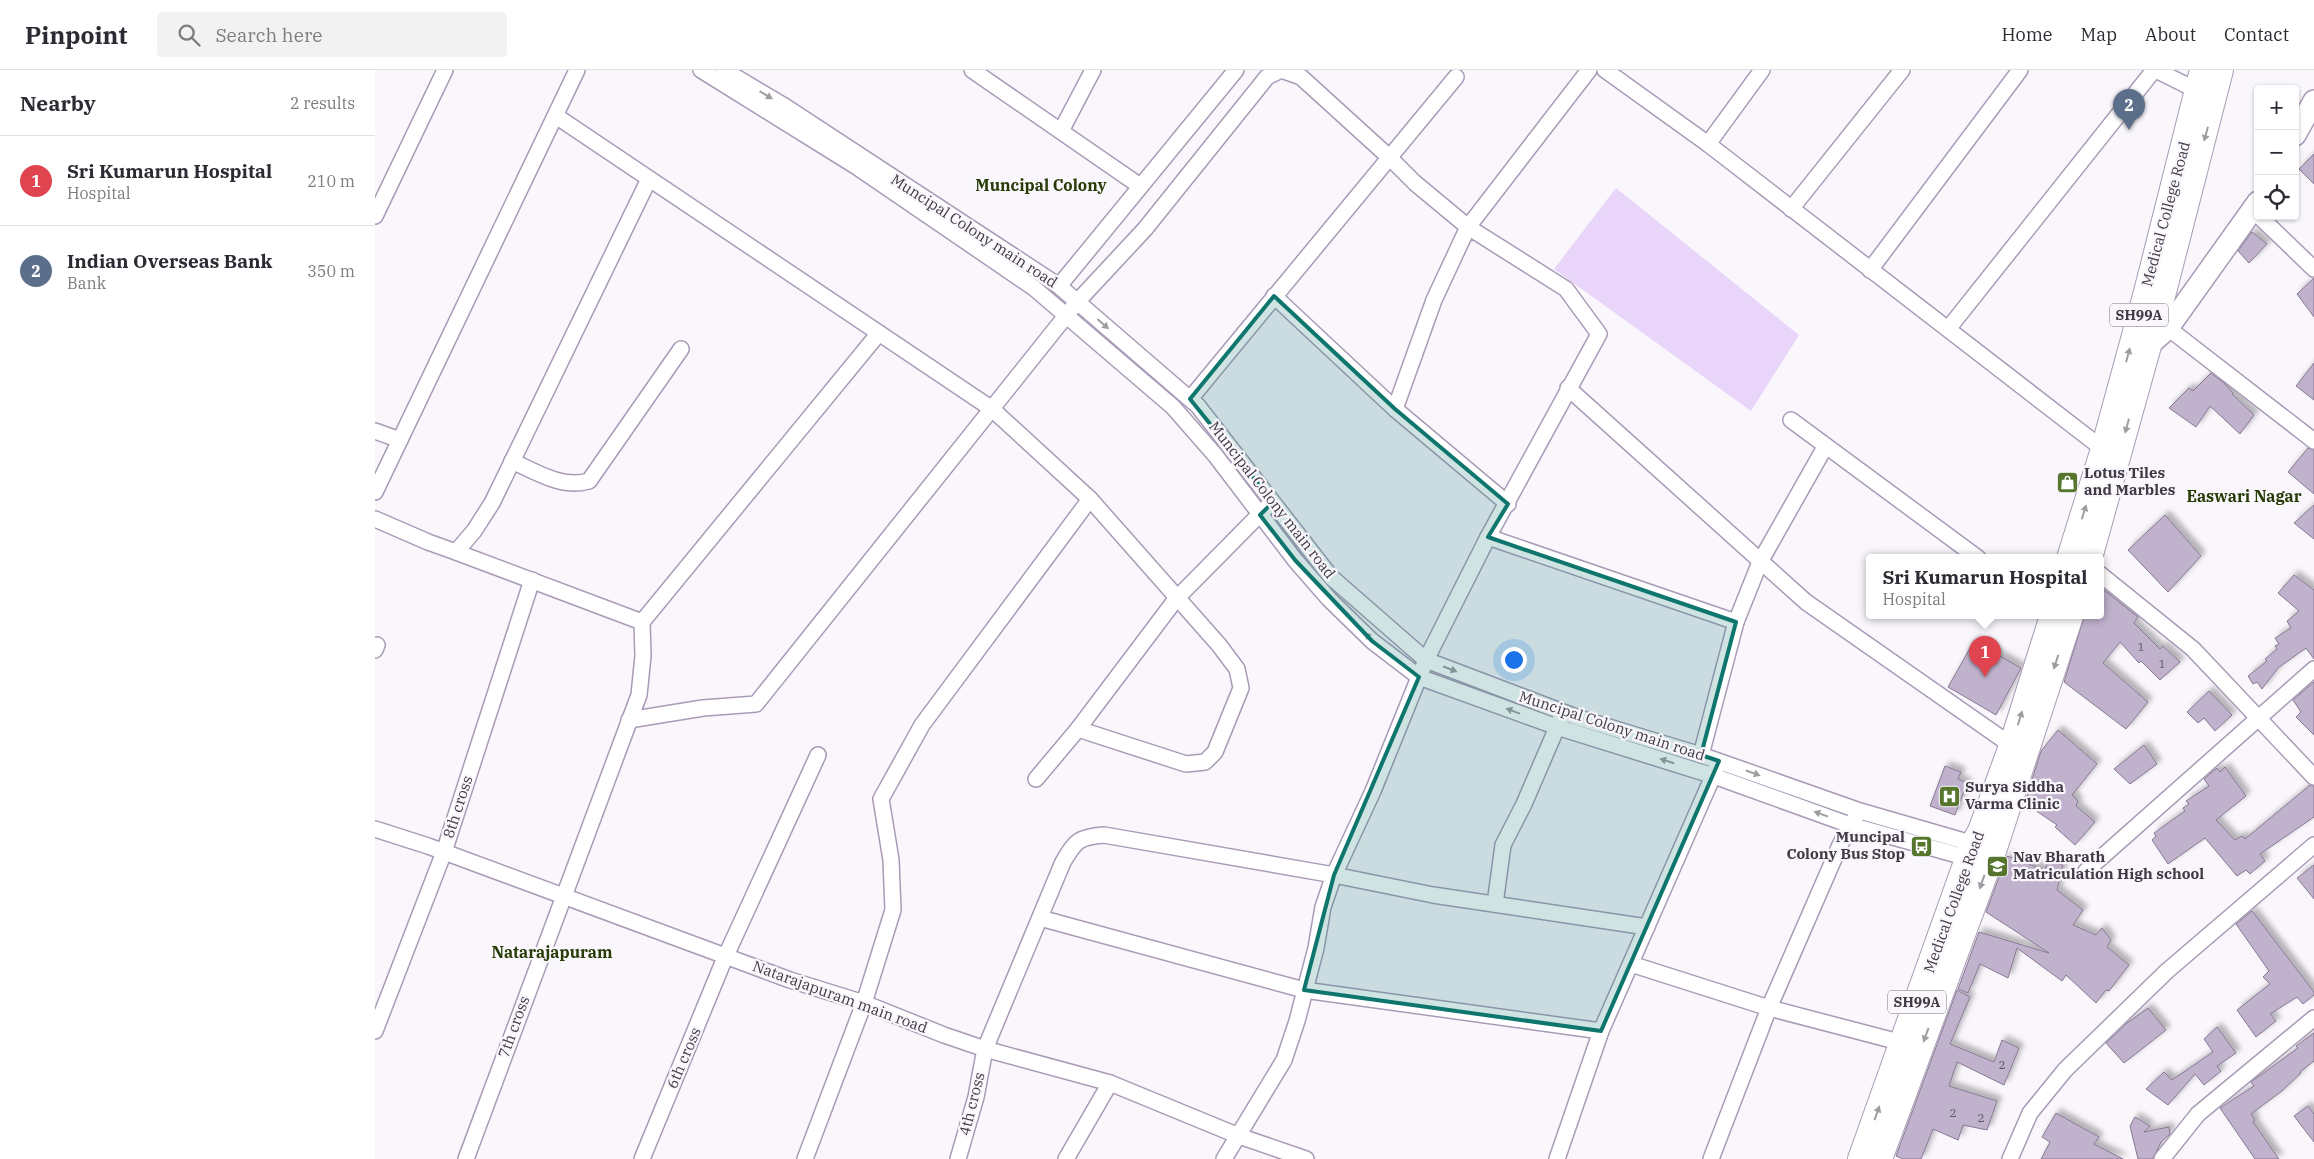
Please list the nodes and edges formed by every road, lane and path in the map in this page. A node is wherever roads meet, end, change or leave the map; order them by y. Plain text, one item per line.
1 (445, 70) edge
2 (577, 70) edge
3 (701, 70) edge
4 (724, 70) edge
5 (972, 70) edge
6 (1093, 70) edge
7 (1237, 70) edge
8 (1589, 70) edge
9 (1605, 70) edge
10 (1762, 70) edge
11 (1902, 70) edge
12 (2020, 70) edge
13 (2155, 70) edge
14 (2221, 70) edge
15 (1456, 78) dead end
16 (2205, 87) edge
17 (2314, 101) edge
18 (556, 116) junction
19 (2298, 130) edge
20 (1061, 132) junction
21 (1708, 144) junction
22 (1389, 157) junction
23 (649, 179) junction
24 (1140, 186) junction
25 (1791, 209) junction
26 (2254, 215) edge
27 (375, 216) edge
28 (2266, 220) edge
29 (1468, 227) junction
30 (2314, 269) edge
31 (1870, 270) junction
32 (1059, 286) junction
33 (1273, 296) junction
34 (1077, 302) junction
35 (1066, 316) junction
36 (2169, 328) junction
37 (1948, 330) junction
38 (879, 333) junction
39 (2149, 345) junction
40 (681, 349) dead end
41 (1568, 388) junction
42 (1190, 399) junction
43 (992, 409) junction
44 (1395, 409) junction
45 (1791, 420) dead end
46 (375, 431) edge
47 (400, 440) junction
48 (2314, 441) edge
49 (1825, 447) junction
50 (2111, 452) junction
51 (512, 461) junction
52 (375, 492) edge
53 (1090, 499) junction
54 (1273, 502) junction
55 (1508, 504) junction
56 (1260, 515) junction
57 (375, 520) edge
58 (1488, 537) junction
59 (456, 552) junction
60 (1972, 554) edge
61 (2071, 554) edge
62 (2091, 554) edge
63 (1760, 562) junction
64 (2104, 577) edge
65 (532, 580) junction
66 (1176, 599) junction
67 (2062, 619) edge
68 (642, 622) junction
69 (1736, 622) junction
70 (1426, 660) junction
71 (2314, 670) edge
72 (1419, 677) junction
73 (1563, 712) junction
74 (2260, 718) junction
75 (629, 720) junction
76 (1557, 727) junction
77 (1079, 729) junction
78 (2018, 750) junction
79 (818, 755) dead end
80 (1701, 755) junction
81 (1719, 761) junction
82 (1714, 776) junction
83 (2314, 777) edge
84 (1036, 779) dead end
85 (1859, 811) junction
86 (1850, 825) junction
87 (375, 829) edge
88 (2314, 845) edge
89 (1978, 851) junction
90 (444, 852) junction
91 (2086, 871) dead end
92 (1334, 875) junction
93 (564, 896) junction
94 (1495, 904) junction
95 (1040, 918) junction
96 (1647, 927) junction
97 (726, 956) junction
98 (1631, 964) junction
99 (1304, 990) junction
100 (864, 1003) junction
101 (1769, 1008) junction
102 (2314, 1018) edge
103 (375, 1031) edge
104 (1601, 1031) junction
105 (1903, 1043) junction
106 (985, 1049) junction
107 (1110, 1083) junction
108 (1239, 1136) junction
109 (467, 1159) edge
110 (642, 1159) edge
111 (805, 1159) edge
112 (958, 1159) edge
113 (1066, 1159) edge
114 (1224, 1159) edge
115 (1306, 1159) edge
116 (1557, 1159) edge
117 (1711, 1159) edge
118 (1860, 1159) edge
119 (1880, 1159) edge
120 (2010, 1159) edge
121 (2162, 1159) edge

1 - 27 street
2 - 18 street
3 - 35 street
4 -> 32 street, Muncipal Colony main road
5 - 20 street
6 - 20 street
7 - 24 street
8 - 29 street
9 - 21 street
10 - 21 street
11 - 25 street
12 - 31 street
13 - 16 street
13 - 37 street
14 - 16 main road, Medical College Road / SH99A
15 - 22 street
16 -> 39 main road, Medical College Road / SH99A
50 -> 16 main road, Medical College Road / SH99A
17 - 19 street
18 - 23 street
18 - 47 street
20 - 24 street
21 - 25 street
22 - 29 street
22 - 33 street
22 - 34 street
23 - 38 street
23 - 51 street
24 - 32 street
25 - 31 street
26 - 36 street
28 - 30 street
29 - 41 street
29 - 44 street
31 - 37 street
32 - 34 street, Muncipal Colony main road
33 - 42 street
33 - 44 street
34 - 35 street
34 -> 42 street, Muncipal Colony main road
35 - 43 street
35 - 56 street
36 - 39 street
36 - 48 street
37 - 50 street
38 - 43 street
38 - 68 street
39 -> 50 main road, Medical College Road / SH99A
40 - 51 street
41 - 55 street
41 - 63 street
42 - 54 street, Muncipal Colony main road
43 - 53 street
43 - 75 street
44 - 55 street
45 - 49 street
46 - 47 street
47 - 52 street
49 - 60 street
49 - 63 street
61 -> 50 main road, Medical College Road / SH99A
50 - 62 main road, Medical College Road / SH99A
51 - 59 street
53 - 66 street
53 - 100 street
54 - 56 street
54 - 70 street, Muncipal Colony main road
55 - 58 street
56 - 66 street
72 -> 56 street
57 - 59 street
58 - 69 street
58 - 70 street
59 - 65 street
63 - 69 street
63 - 78 street
64 - 74 street
65 - 68 street
65 - 90 street, 8th cross
66 - 77 street
66 - 77 street
67 - 78 main road, Medical College Road / SH99A
68 - 75 street, 7th cross
69 - 80 street
70 - 72 street
70 -> 73 street, Muncipal Colony main road
71 - 74 street
76 -> 72 street
72 - 92 street
73 - 76 street
73 - 80 street, Muncipal Colony main road
74 - 83 street
74 - 91 street
75 - 93 street, 7th cross
82 -> 76 street
76 - 94 street
77 - 84 street
78 - 89 main road, Medical College Road / SH99A
79 - 97 street, 6th cross
80 - 81 street, Muncipal Colony main road
81 - 82 street
81 -> 85 street, Muncipal Colony main road
86 -> 82 street
82 - 96 street
85 - 86 street
85 - 89 street, Muncipal Colony main road
86 - 89 street
86 - 101 street
87 - 90 street, Natarajapuram main road
88 - 120 street
89 - 105 main road, Medical College Road / SH99A
89 -> 119 main road, Medical College Road / SH99A
90 - 93 street, Natarajapuram main road
90 - 103 street, 8th cross
92 - 94 street, 4th cross
92 - 95 street, 4th cross
92 - 99 street
93 - 97 street, Natarajapuram main road
93 - 109 street, 7th cross
94 - 96 street, 4th cross
95 - 99 street
95 - 106 street, 4th cross
96 - 98 street
97 - 100 street, Natarajapuram main road
97 - 110 street, 6th cross
98 - 101 street
98 - 104 street
99 - 104 street
99 - 108 street
100 - 106 street, Natarajapuram main road
100 - 111 street
101 - 105 street
101 - 117 street
102 - 121 street
104 - 116 street
118 -> 105 main road, Medical College Road / SH99A
106 - 107 street, Natarajapuram main road
106 - 112 street, 4th cross
107 - 108 street, Natarajapuram main road
107 - 113 street
108 - 114 street
108 - 115 street, Natarajapuram main road

